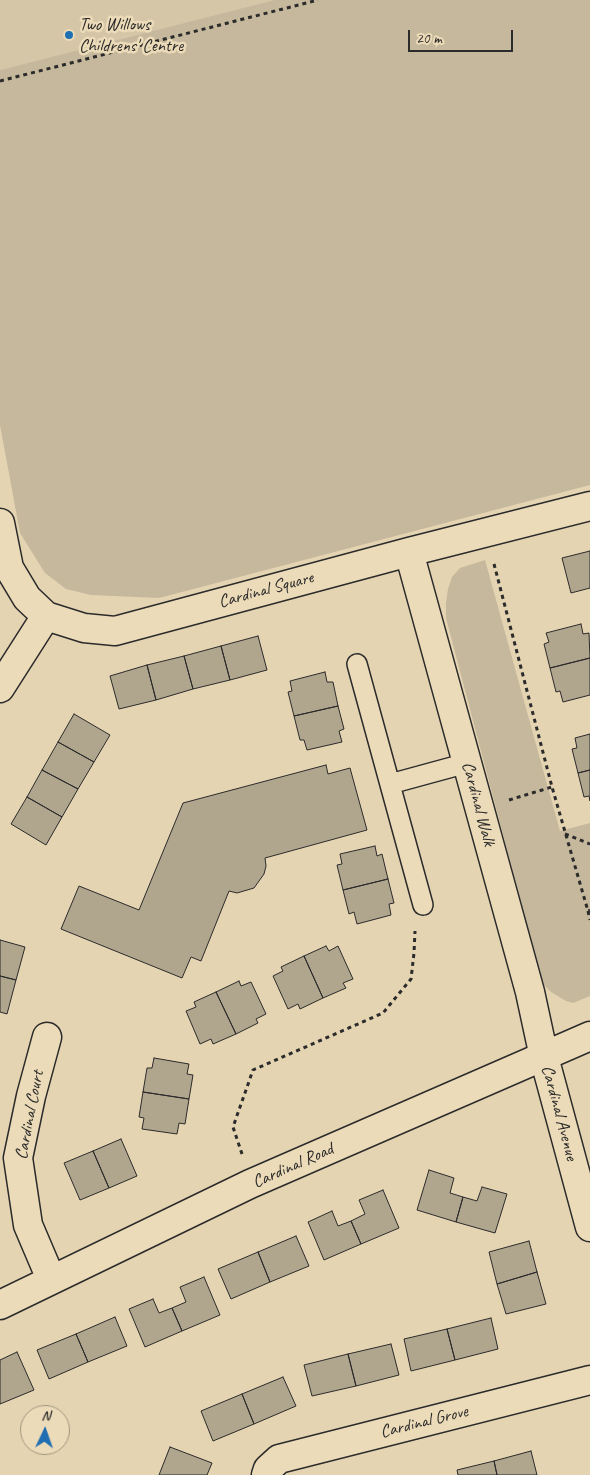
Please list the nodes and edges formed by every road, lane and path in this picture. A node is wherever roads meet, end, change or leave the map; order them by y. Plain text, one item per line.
1 (318, 0) edge
2 (0, 81) edge
3 (590, 506) edge
4 (0, 523) edge
5 (486, 533) junction
6 (408, 552) junction
7 (46, 616) junction
8 (357, 664) dead end
9 (0, 688) edge
10 (467, 763) junction
11 (390, 784) junction
12 (552, 787) junction
13 (479, 809) junction
14 (565, 834) junction
15 (590, 844) edge
16 (423, 905) joint
17 (589, 910) edge
18 (590, 920) edge
19 (590, 1036) edge
20 (47, 1037) dead end
21 (544, 1057) junction
22 (250, 1184) junction
23 (590, 1227) edge
24 (51, 1279) junction
25 (0, 1305) edge
26 (590, 1380) edge
27 (266, 1475) edge

1 - 2 path
3 - 5 street, Cardinal Square
4 - 7 street, Cardinal Square
5 - 6 street, Cardinal Square
5 - 12 path
6 - 7 street, Cardinal Square
6 - 10 street, Cardinal Walk
7 - 9 street
8 - 11 lane
10 - 11 lane
10 - 13 street, Cardinal Walk
11 - 16 lane
12 - 13 path
12 - 14 path
13 - 21 street, Cardinal Walk
14 - 15 path
14 - 17 path
16 - 22 path
17 - 18 path
19 - 21 street, Cardinal Road
20 - 24 street, Cardinal Court
21 - 22 street, Cardinal Road
21 - 23 street, Cardinal Avenue
22 - 24 street, Cardinal Road
24 - 25 street, Cardinal Road
26 - 27 street, Cardinal Grove

